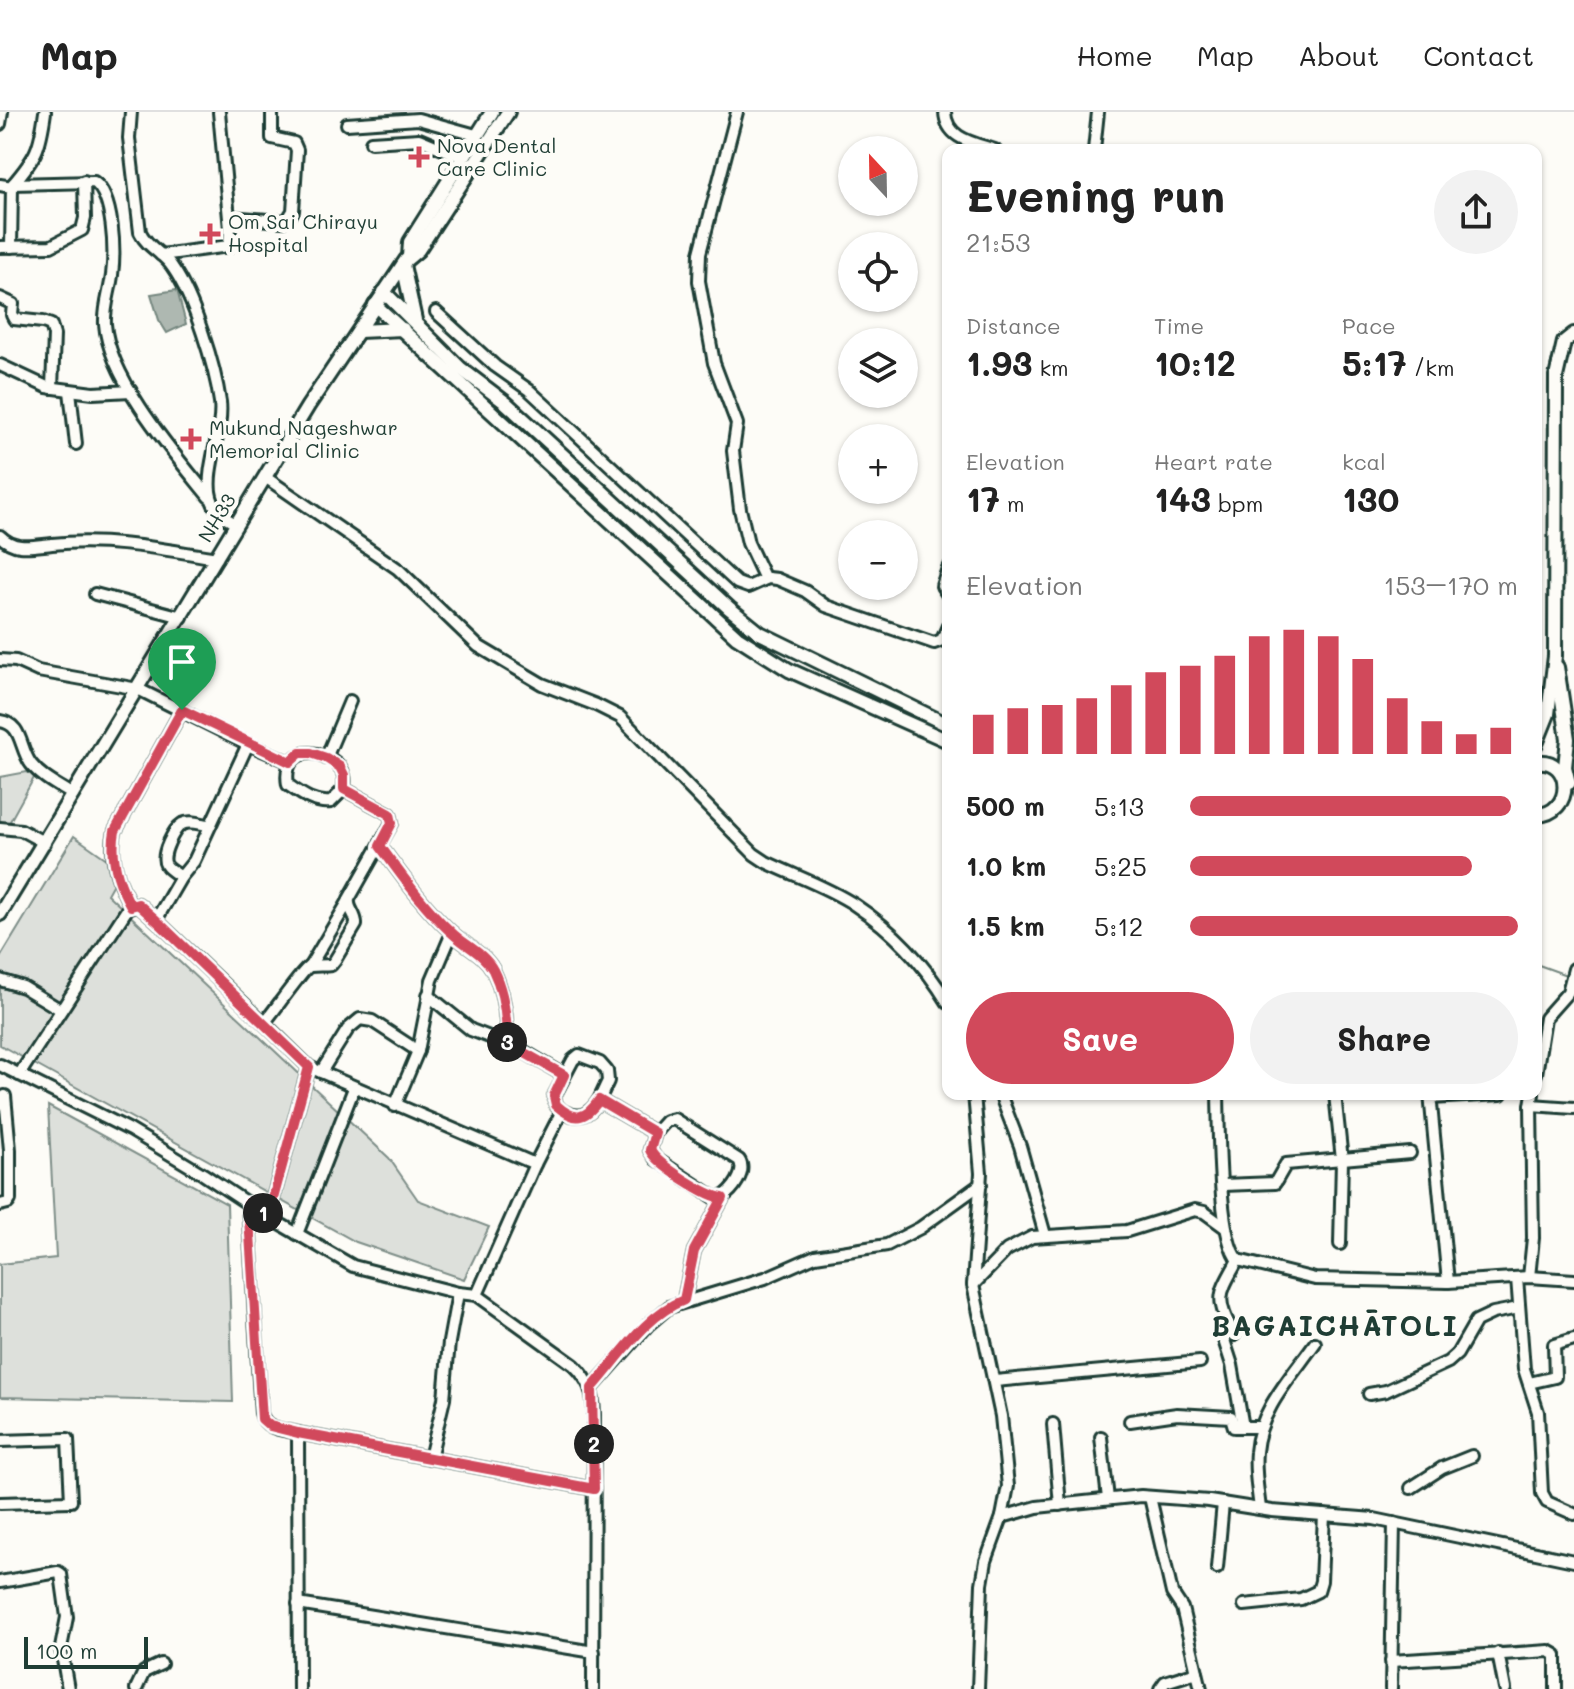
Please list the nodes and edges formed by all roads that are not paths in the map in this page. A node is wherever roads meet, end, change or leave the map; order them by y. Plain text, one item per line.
1 (2, 112) edge
2 (45, 112) edge
3 (131, 112) edge
4 (219, 112) edge
5 (272, 112) edge
6 (492, 112) edge
7 (508, 112) edge
8 (737, 112) edge
9 (945, 112) edge
10 (1098, 112) edge
11 (370, 117) edge
12 (0, 124) edge
13 (347, 124) dead end
14 (476, 135) junction
15 (371, 142) dead end
16 (979, 144) edge
17 (1095, 144) edge
18 (462, 157) junction
19 (84, 181) junction
20 (8, 185) edge
21 (229, 217) junction
22 (6, 247) edge
23 (161, 255) junction
24 (406, 261) junction
25 (384, 292) junction
26 (0, 298) edge
27 (375, 305) junction
28 (436, 312) dead end
29 (415, 320) junction
30 (403, 329) junction
31 (359, 331) junction
32 (1574, 334) edge
33 (0, 365) edge
34 (52, 388) junction
35 (70, 391) junction
36 (131, 391) junction
37 (76, 444) dead end
38 (265, 477) junction
39 (209, 497) junction
40 (237, 524) junction
41 (0, 536) edge
42 (217, 558) junction
43 (765, 579) junction
44 (95, 594) dead end
45 (182, 617) junction
46 (942, 638) edge
47 (1555, 656) junction
48 (0, 660) edge
49 (138, 689) junction
50 (350, 701) dead end
51 (182, 710) junction
52 (0, 721) edge
53 (942, 722) edge
54 (1542, 729) edge
55 (942, 738) edge
56 (248, 744) junction
57 (326, 758) junction
58 (290, 762) junction
59 (1542, 762) edge
60 (1570, 768) edge
61 (344, 789) junction
62 (1570, 790) edge
63 (73, 795) junction
64 (1542, 814) edge
65 (208, 825) junction
66 (0, 828) edge
67 (45, 843) junction
68 (380, 846) junction
69 (181, 877) junction
70 (348, 902) junction
71 (131, 906) junction
72 (0, 914) edge
73 (156, 920) junction
74 (452, 933) junction
75 (310, 966) junction
76 (1573, 973) edge
77 (0, 980) edge
78 (942, 994) edge
79 (428, 995) junction
80 (61, 1010) junction
81 (264, 1023) junction
82 (1542, 1037) edge
83 (507, 1043) junction
84 (418, 1051) junction
85 (0, 1065) edge
86 (309, 1067) junction
87 (321, 1072) junction
88 (19, 1075) junction
89 (564, 1075) junction
90 (354, 1088) junction
91 (5, 1096) dead end
92 (599, 1100) junction
93 (975, 1100) edge
94 (1002, 1100) edge
95 (1218, 1100) edge
96 (1336, 1100) edge
97 (1431, 1100) edge
98 (1532, 1100) edge
99 (1537, 1100) edge
100 (395, 1106) junction
101 (1574, 1108) edge
102 (562, 1111) junction
103 (655, 1133) junction
104 (5, 1150) edge
105 (1410, 1153) dead end
106 (1342, 1160) junction
107 (535, 1164) junction
108 (981, 1184) junction
109 (1223, 1185) junction
110 (723, 1198) junction
111 (248, 1203) junction
112 (0, 1205) edge
113 (268, 1217) junction
114 (1226, 1228) junction
115 (297, 1234) junction
116 (1045, 1235) junction
117 (1340, 1244) dead end
118 (1238, 1260) junction
119 (1529, 1277) junction
120 (1517, 1278) junction
121 (1574, 1280) edge
122 (1448, 1282) junction
123 (973, 1285) junction
124 (458, 1293) junction
125 (477, 1295) junction
126 (684, 1300) junction
127 (1519, 1308) junction
128 (1574, 1339) edge
129 (1315, 1343) dead end
130 (1200, 1362) dead end
131 (995, 1381) junction
132 (1529, 1383) junction
133 (592, 1388) junction
134 (1369, 1394) dead end
135 (1130, 1421) dead end
136 (1053, 1424) dead end
137 (1243, 1427) junction
138 (1261, 1427) junction
139 (298, 1433) junction
140 (1101, 1437) dead end
141 (0, 1441) edge
142 (1472, 1456) dead end
143 (430, 1458) junction
144 (1411, 1488) dead end
145 (594, 1489) junction
146 (1150, 1497) junction
147 (1006, 1498) junction
148 (1108, 1499) junction
149 (0, 1503) edge
150 (1223, 1503) junction
151 (1060, 1505) junction
152 (1260, 1509) junction
153 (1021, 1511) junction
154 (1574, 1514) edge
155 (1324, 1515) junction
156 (1002, 1517) junction
157 (1394, 1523) junction
158 (1574, 1561) edge
159 (1217, 1568) dead end
160 (0, 1582) edge
161 (298, 1604) junction
162 (1244, 1605) dead end
163 (594, 1652) junction
164 (1498, 1653) junction
165 (1391, 1661) junction
166 (161, 1664) dead end
167 (1197, 1672) junction
168 (68, 1689) edge
169 (136, 1689) edge
170 (299, 1689) edge
171 (593, 1689) edge
172 (978, 1689) edge
173 (1160, 1689) edge
174 (1201, 1689) edge
175 (1391, 1689) edge
176 (1505, 1689) edge
177 (1556, 1689) edge

1 - 12 street
2 - 20 street
3 - 23 street
4 - 21 street
5 - 21 street
6 - 14 main road
7 - 24 main road, NH33
8 - 43 street
9 - 16 street
10 - 17 street
11 - 13 street
11 - 14 street
14 - 18 main road
15 - 18 street
18 - 24 main road
19 - 20 street
19 - 22 street
19 - 36 street
20 - 22 street
21 - 23 street
23 - 39 street
24 - 25 main road, NH33
24 - 29 main road
25 - 27 main road, NH33
25 - 29 main road
26 - 34 street
27 - 30 main road
27 - 31 main road, NH33
28 - 43 street
29 - 53 main road
30 - 31 main road
30 - 55 main road
31 - 38 main road, NH33
32 - 47 main road
33 - 34 street
34 - 35 street
35 - 36 street
35 - 37 street
36 - 39 street
38 - 40 main road, NH33
38 - 78 street
39 - 40 street
40 - 42 main road, NH33
41 - 42 street
42 - 45 main road, NH33
43 - 46 street
44 - 45 street
45 - 49 main road, NH33
47 - 54 main road
47 - 60 main road
48 - 49 street
49 - 51 street
49 - 63 main road, NH33
50 - 57 street
51 - 56 street
51 - 71 street
52 - 63 street
56 - 58 street
56 - 65 street
57 - 58 street
57 - 61 street
58 - 61 street
59 - 62 main road
60 - 62 main road
61 - 68 street
62 - 64 main road
63 - 67 main road, NH33
65 - 69 street
65 - 69 street
66 - 67 street
67 - 72 main road, NH33
68 - 70 street
68 - 74 street
69 - 73 street
70 - 75 street
70 - 75 street
71 - 73 street
71 - 80 street
73 - 81 street
74 - 79 street
74 - 83 street
75 - 81 street
76 - 82 street
77 - 80 street
79 - 83 street
79 - 84 street
80 - 88 street
81 - 86 street
83 - 89 street
84 - 87 street
84 - 100 street
85 - 88 street
86 - 87 street
86 - 113 street
87 - 90 street
88 - 111 street
89 - 92 street
89 - 102 street
90 - 100 street
90 - 115 street
91 - 104 street
92 - 102 street
92 - 103 street
93 - 108 street
94 - 116 street
95 - 109 street
96 - 106 street
97 - 122 street
98 - 119 street
99 - 101 street
100 - 107 street
102 - 107 street
103 - 110 street
103 - 110 street
104 - 112 street
105 - 106 street
106 - 109 street
106 - 117 street
107 - 125 street
108 - 123 street
108 - 126 street
109 - 114 street
110 - 126 street
111 - 113 street
111 - 139 street
113 - 115 street
114 - 116 street
114 - 118 street
115 - 124 street
116 - 123 street
118 - 122 street
118 - 137 street
119 - 120 street
119 - 121 street
120 - 122 street
120 - 127 street
123 - 131 street
124 - 125 street
124 - 143 street
125 - 133 street
126 - 133 street
127 - 132 street
127 - 134 street
128 - 132 street
129 - 138 street
130 - 131 street
131 - 147 street
132 - 154 street
133 - 145 street
135 - 137 street
136 - 151 street
137 - 138 street
138 - 152 street
139 - 143 street
139 - 161 street
140 - 148 street
141 - 149 street
142 - 144 street
143 - 145 street
145 - 163 street
146 - 148 street
146 - 150 street
146 - 167 street
147 - 153 street
147 - 156 street
148 - 151 street
150 - 152 street
150 - 159 street
151 - 153 street
152 - 155 street
153 - 156 street
155 - 157 street
155 - 162 street
156 - 172 street
157 - 158 street
157 - 165 street
160 - 168 street
161 - 163 street
161 - 170 street
163 - 171 street
164 - 165 street
164 - 176 street
164 - 177 street
165 - 175 street
166 - 169 street
167 - 173 street
167 - 174 street

